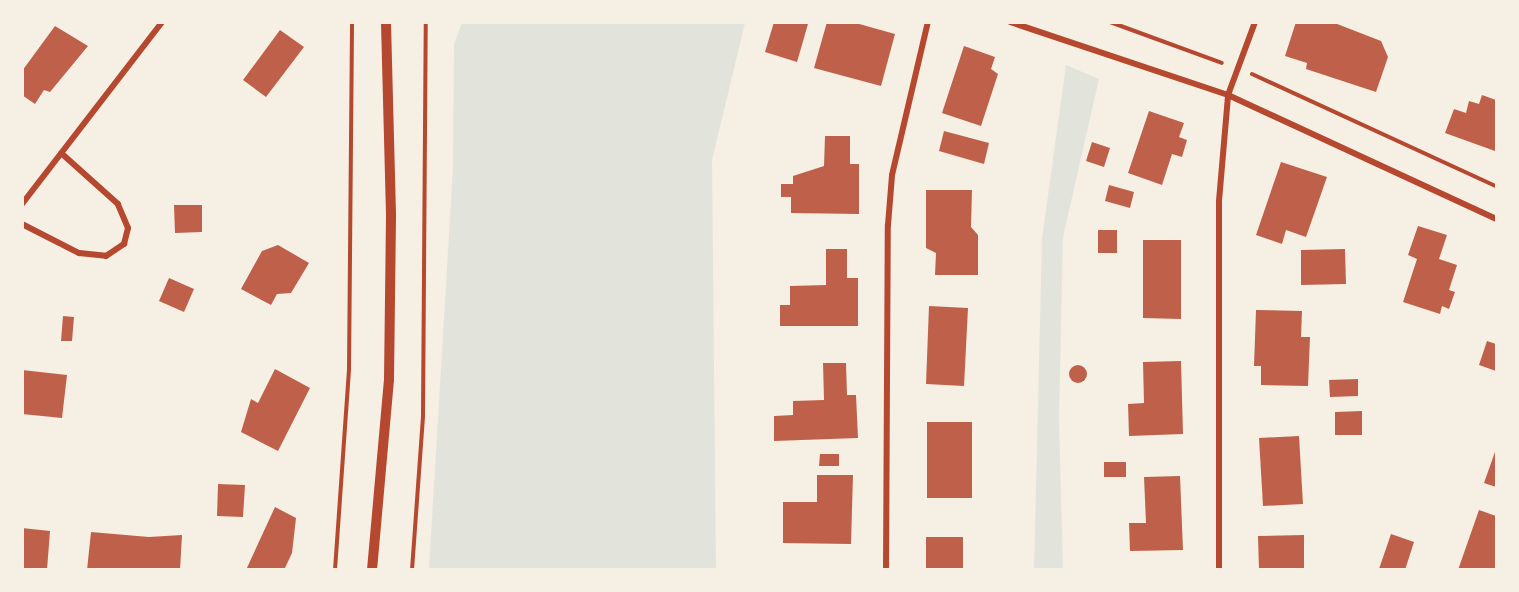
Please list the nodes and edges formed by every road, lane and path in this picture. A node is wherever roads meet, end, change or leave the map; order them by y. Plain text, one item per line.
1 (162, 22) edge
2 (352, 22) edge
3 (386, 22) edge
4 (426, 22) edge
5 (928, 22) edge
6 (1010, 22) edge
7 (1110, 22) edge
8 (1255, 22) edge
9 (1238, 69) junction
10 (1228, 95) junction
11 (61, 153) junction
12 (1497, 186) edge
13 (22, 204) edge
14 (1497, 219) edge
15 (22, 224) edge
16 (335, 570) edge
17 (372, 570) edge
18 (412, 570) edge
19 (886, 570) edge
20 (1219, 570) edge

1 - 11 street
2 - 16 path
3 - 17 street
4 - 18 path
5 - 19 street
6 - 10 street
7 - 9 path
8 - 9 street
9 - 10 street
9 - 12 path
10 - 14 street
10 - 20 street
11 - 13 street
11 - 15 street

